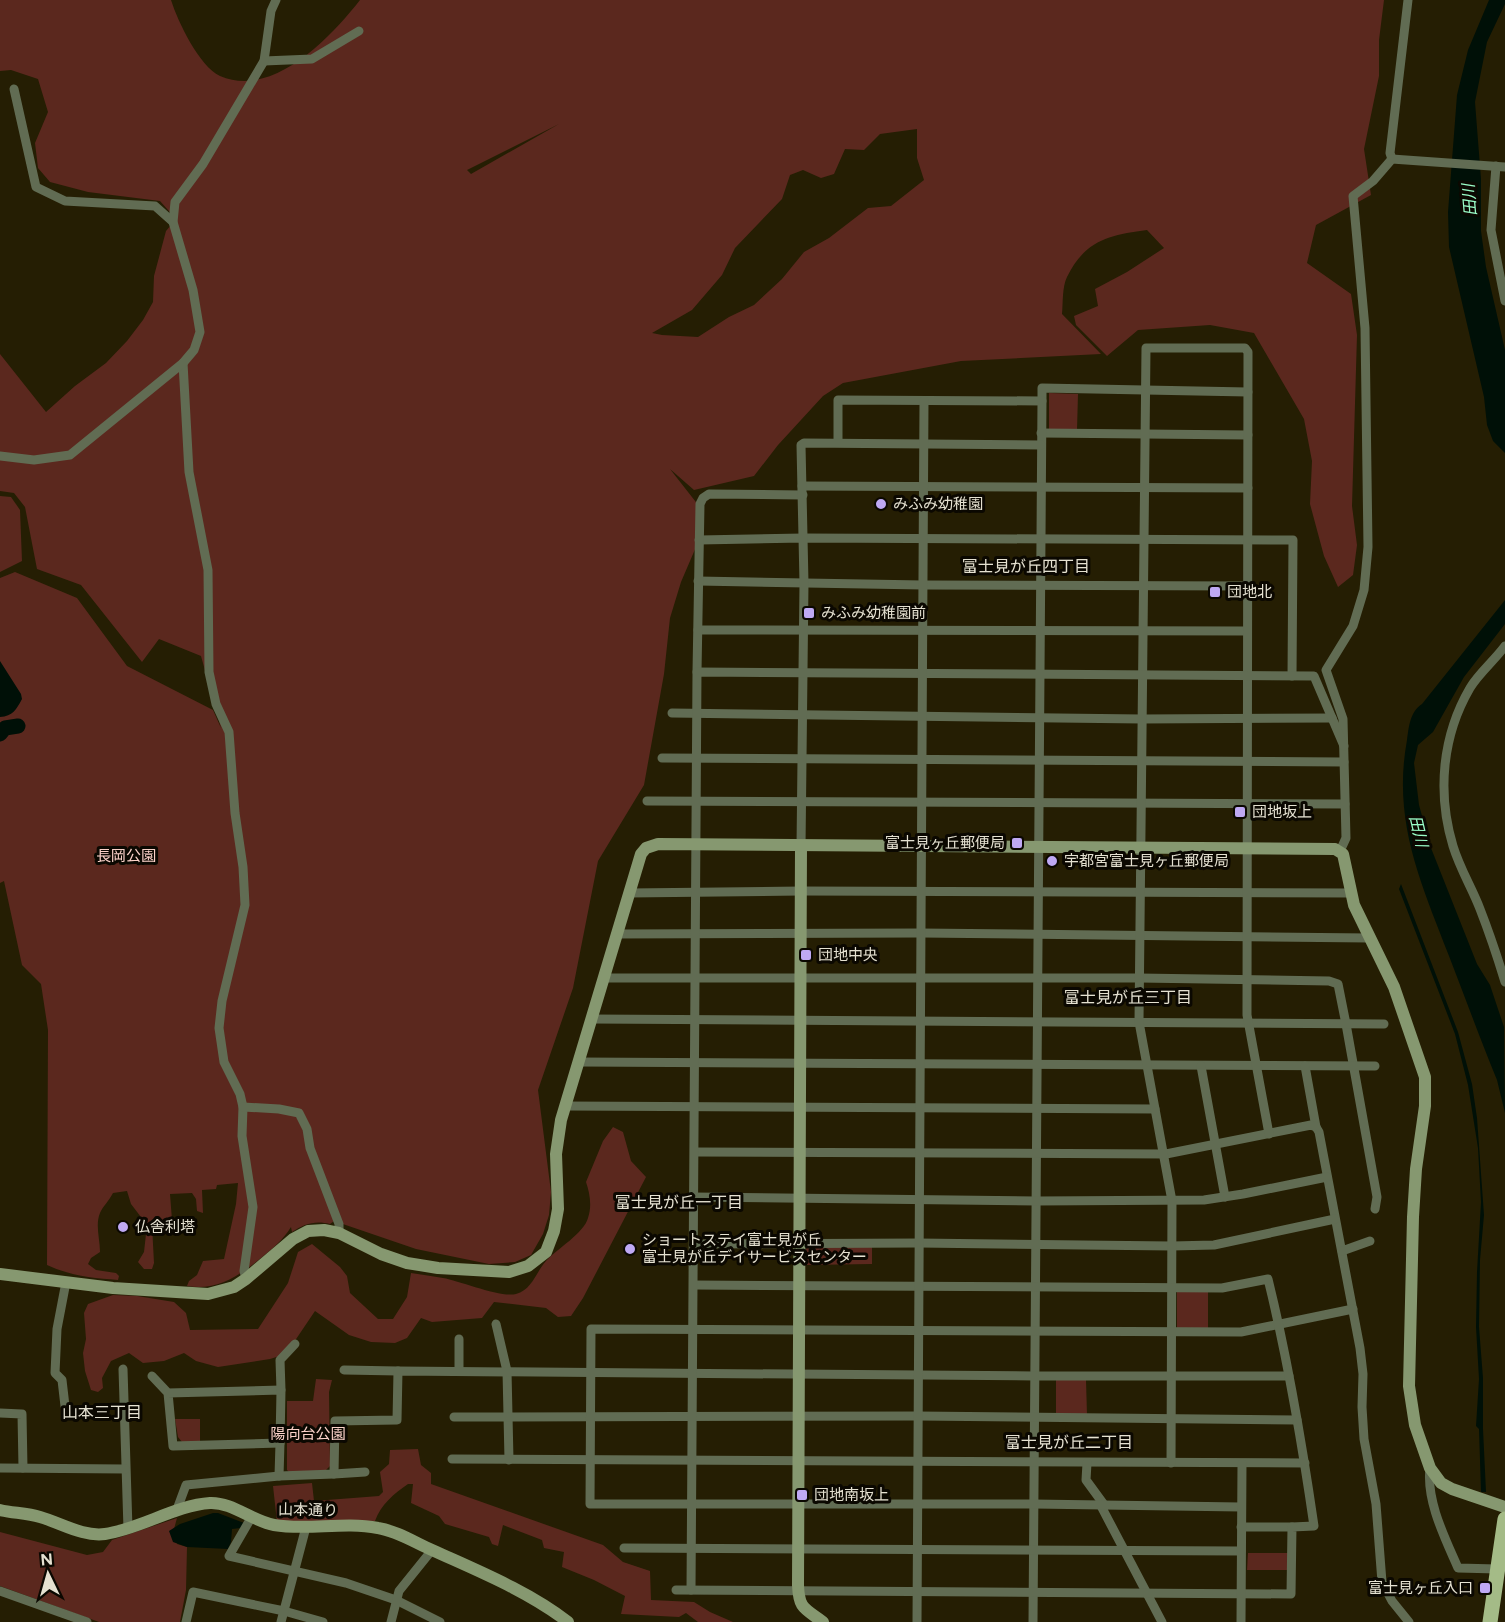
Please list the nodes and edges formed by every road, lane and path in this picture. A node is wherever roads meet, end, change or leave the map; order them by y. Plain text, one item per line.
1 (276, 0) edge
2 (1408, 0) edge
3 (359, 31) dead end
4 (264, 61) junction
5 (14, 89) dead end
6 (1392, 159) junction
7 (1498, 166) edge
8 (173, 222) junction
9 (1505, 301) edge
10 (183, 363) junction
11 (1145, 390) junction
12 (1248, 392) junction
13 (924, 401) junction
14 (1041, 401) junction
15 (1041, 433) junction
16 (1144, 433) junction
17 (1248, 435) junction
18 (838, 442) junction
19 (924, 443) junction
20 (1041, 445) junction
21 (0, 456) edge
22 (924, 487) junction
23 (1040, 488) junction
24 (1143, 488) junction
25 (1248, 488) junction
26 (802, 490) junction
27 (803, 538) junction
28 (923, 538) junction
29 (1040, 538) junction
30 (699, 540) junction
31 (1143, 540) junction
32 (1248, 540) junction
33 (698, 581) junction
34 (804, 583) junction
35 (923, 585) junction
36 (1040, 585) junction
37 (1143, 586) junction
38 (1248, 586) junction
39 (803, 628) junction
40 (698, 630) junction
41 (923, 630) junction
42 (1039, 631) junction
43 (1247, 631) junction
44 (1143, 632) junction
45 (1505, 646) edge
46 (697, 672) junction
47 (803, 673) junction
48 (922, 674) junction
49 (1039, 675) junction
50 (1142, 675) junction
51 (1247, 676) junction
52 (1292, 676) junction
53 (672, 713) dead end
54 (697, 714) junction
55 (922, 715) junction
56 (802, 716) junction
57 (1038, 717) junction
58 (1247, 718) junction
59 (1332, 718) junction
60 (1142, 719) junction
61 (1344, 746) junction
62 (697, 757) junction
63 (662, 758) dead end
64 (802, 758) junction
65 (922, 759) junction
66 (1038, 759) junction
67 (1142, 760) junction
68 (1246, 761) junction
69 (1344, 762) junction
70 (697, 800) junction
71 (647, 801) dead end
72 (801, 802) junction
73 (922, 803) junction
74 (1038, 804) junction
75 (1345, 804) junction
76 (1141, 805) junction
77 (1246, 805) junction
78 (696, 845) junction
79 (801, 847) junction
80 (921, 847) junction
81 (1038, 848) junction
82 (1141, 849) junction
83 (1246, 849) junction
84 (1340, 851) junction
85 (801, 891) junction
86 (696, 892) junction
87 (629, 893) junction
88 (921, 893) junction
89 (1037, 893) junction
90 (1141, 893) junction
91 (1351, 893) junction
92 (1246, 894) junction
93 (696, 933) junction
94 (921, 933) junction
95 (617, 934) junction
96 (1037, 934) junction
97 (801, 935) junction
98 (1140, 935) junction
99 (1246, 937) junction
100 (1369, 938) junction
101 (604, 978) junction
102 (696, 978) junction
103 (801, 978) junction
104 (921, 978) junction
105 (1037, 978) junction
106 (1139, 978) junction
107 (1246, 980) junction
108 (1505, 982) edge
109 (591, 1019) junction
110 (696, 1020) junction
111 (801, 1020) junction
112 (920, 1021) junction
113 (1036, 1022) junction
114 (1139, 1022) junction
115 (1247, 1023) junction
116 (1347, 1024) junction
117 (1384, 1024) dead end
118 (579, 1062) junction
119 (695, 1062) junction
120 (800, 1063) junction
121 (1036, 1063) junction
122 (920, 1064) junction
123 (1147, 1065) junction
124 (1201, 1066) junction
125 (1256, 1066) junction
126 (1305, 1066) junction
127 (1354, 1066) junction
128 (1375, 1066) dead end
129 (565, 1106) junction
130 (243, 1107) junction
131 (695, 1107) junction
132 (800, 1108) junction
133 (920, 1108) junction
134 (1036, 1108) junction
135 (1155, 1109) junction
136 (1316, 1127) junction
137 (1269, 1134) junction
138 (1215, 1144) junction
139 (695, 1152) junction
140 (800, 1153) junction
141 (920, 1153) junction
142 (1036, 1153) junction
143 (1163, 1154) junction
144 (1327, 1177) junction
145 (694, 1197) junction
146 (1225, 1197) junction
147 (800, 1198) junction
148 (919, 1199) junction
149 (1036, 1201) junction
150 (1172, 1201) junction
151 (1375, 1209) dead end
152 (1335, 1219) junction
153 (339, 1233) junction
154 (1370, 1241) dead end
155 (800, 1243) junction
156 (919, 1243) junction
157 (694, 1244) junction
158 (1035, 1244) junction
159 (1172, 1246) junction
160 (1342, 1251) junction
161 (0, 1274) edge
162 (246, 1279) junction
163 (66, 1282) junction
164 (694, 1285) junction
165 (800, 1286) junction
166 (919, 1286) junction
167 (1035, 1286) junction
168 (1172, 1289) junction
169 (1353, 1309) junction
170 (496, 1324) dead end
171 (1279, 1325) junction
172 (693, 1329) junction
173 (799, 1330) junction
174 (919, 1331) junction
175 (1035, 1331) junction
176 (1171, 1332) junction
177 (459, 1339) dead end
178 (295, 1344) dead end
179 (123, 1369) dead end
180 (344, 1370) dead end
181 (398, 1371) junction
182 (459, 1371) junction
183 (507, 1371) junction
184 (590, 1372) junction
185 (693, 1373) junction
186 (799, 1374) junction
187 (918, 1375) junction
188 (152, 1376) dead end
189 (1035, 1376) junction
190 (1171, 1376) junction
191 (1289, 1376) junction
192 (281, 1390) junction
193 (168, 1393) junction
194 (65, 1406) dead end
195 (0, 1413) edge
196 (508, 1416) junction
197 (590, 1416) junction
198 (918, 1416) junction
199 (454, 1417) dead end
200 (1034, 1417) junction
201 (693, 1418) junction
202 (799, 1418) junction
203 (1171, 1419) junction
204 (1297, 1420) junction
205 (280, 1443) junction
206 (452, 1459) dead end
207 (509, 1460) junction
208 (590, 1460) junction
209 (692, 1461) junction
210 (799, 1461) junction
211 (918, 1462) junction
212 (1034, 1462) junction
213 (1087, 1462) junction
214 (1171, 1463) junction
215 (1305, 1463) junction
216 (1242, 1464) junction
217 (0, 1468) edge
218 (23, 1468) junction
219 (1430, 1468) junction
220 (125, 1469) junction
221 (365, 1472) dead end
222 (334, 1474) junction
223 (279, 1476) junction
224 (692, 1504) junction
225 (798, 1504) junction
226 (918, 1504) junction
227 (1034, 1504) junction
228 (1103, 1506) junction
229 (1241, 1507) junction
230 (1505, 1507) edge
231 (0, 1510) edge
232 (176, 1512) junction
233 (251, 1518) junction
234 (1505, 1520) edge
235 (306, 1527) junction
236 (1241, 1527) junction
237 (1292, 1527) junction
238 (128, 1529) junction
239 (624, 1548) dead end
240 (692, 1548) junction
241 (798, 1548) junction
242 (917, 1548) junction
243 (1033, 1549) junction
244 (432, 1550) junction
245 (1124, 1550) junction
246 (1241, 1551) junction
247 (1497, 1569) junction
248 (294, 1570) junction
249 (676, 1590) dead end
250 (692, 1590) junction
251 (0, 1591) edge
252 (798, 1591) junction
253 (917, 1592) junction
254 (1033, 1593) junction
255 (1147, 1593) junction
256 (1241, 1594) junction
257 (396, 1600) junction
258 (284, 1611) junction
259 (69, 1619) edge
260 (87, 1622) edge
261 (186, 1622) edge
262 (281, 1622) edge
263 (322, 1622) edge
264 (391, 1622) edge
265 (440, 1622) edge
266 (568, 1622) edge
267 (823, 1622) edge
268 (917, 1622) edge
269 (1033, 1622) edge
270 (1162, 1622) edge
271 (1241, 1622) edge
272 (1409, 1622) edge
273 (1490, 1622) edge

1 - 4 street
2 - 6 street
3 - 4 street
4 - 8 street
5 - 8 street
6 - 7 street
6 - 61 street
7 - 9 street
8 - 10 street
10 - 21 street
10 - 130 street
11 - 12 street
11 - 12 street
11 - 14 street
11 - 16 street
12 - 17 street
13 - 14 street
13 - 18 street
13 - 19 street
14 - 15 street
15 - 16 street
15 - 20 street
16 - 17 street
16 - 24 street
17 - 25 street
18 - 19 street
18 - 26 street
19 - 20 street
19 - 22 street
20 - 23 street
22 - 23 street
22 - 26 street
22 - 28 street
23 - 24 street
23 - 29 street
24 - 25 street
24 - 31 street
25 - 32 street
26 - 27 street
26 - 30 street
27 - 28 street
27 - 30 street
27 - 34 street
28 - 29 street
28 - 35 street
29 - 31 street
29 - 36 street
30 - 33 street
31 - 32 street
31 - 37 street
32 - 38 street
32 - 52 street
33 - 34 street
33 - 40 street
34 - 35 street
34 - 39 street
35 - 36 street
35 - 41 street
36 - 37 street
36 - 42 street
37 - 38 street
37 - 44 street
38 - 43 street
39 - 40 street
39 - 41 street
39 - 47 street
40 - 46 street
41 - 42 street
41 - 48 street
42 - 44 street
42 - 49 street
43 - 44 street
43 - 51 street
44 - 50 street
45 - 108 street
46 - 47 street
46 - 54 street
47 - 48 street
47 - 56 street
48 - 49 street
48 - 55 street
49 - 50 street
49 - 57 street
50 - 51 street
50 - 60 street
51 - 52 street
51 - 58 street
52 - 59 street
53 - 54 street
54 - 56 street
54 - 62 street
55 - 56 street
55 - 57 street
55 - 65 street
56 - 64 street
57 - 60 street
57 - 66 street
58 - 59 street
58 - 60 street
58 - 68 street
59 - 61 street
60 - 67 street
61 - 69 street
62 - 63 street
62 - 64 street
62 - 70 street
64 - 65 street
64 - 72 street
65 - 66 street
65 - 73 street
66 - 67 street
66 - 74 street
67 - 68 street
67 - 76 street
68 - 69 street
68 - 77 street
69 - 75 street
70 - 71 street
70 - 72 street
70 - 78 street
72 - 73 street
72 - 79 street
73 - 74 street
73 - 80 street
74 - 76 street
74 - 81 street
75 - 77 street
75 - 84 street
76 - 77 street
76 - 82 street
77 - 83 street
78 - 79 street
78 - 86 street
78 - 87 street
79 - 80 street
79 - 85 street
80 - 81 street
80 - 88 street
81 - 82 street
81 - 89 street
82 - 83 street
82 - 90 street
83 - 84 street
83 - 92 street
84 - 91 street
85 - 86 street
85 - 88 street
85 - 97 street
86 - 87 street
86 - 93 street
87 - 95 street
88 - 89 street
88 - 94 street
89 - 90 street
89 - 96 street
90 - 92 street
90 - 98 street
91 - 92 street
91 - 100 street
92 - 99 street
93 - 95 street
93 - 97 street
93 - 102 street
94 - 96 street
94 - 97 street
94 - 104 street
95 - 101 street
96 - 98 street
96 - 105 street
97 - 103 street
98 - 99 street
98 - 106 street
99 - 100 street
99 - 107 street
100 - 219 street
101 - 102 street
101 - 109 street
102 - 103 street
102 - 110 street
103 - 104 street
103 - 111 street
104 - 105 street
104 - 112 street
105 - 106 street
105 - 113 street
106 - 107 street
106 - 114 street
107 - 115 street
107 - 116 street
109 - 110 street
109 - 118 street
110 - 111 street
110 - 119 street
111 - 112 street
111 - 120 street
112 - 113 street
112 - 122 street
113 - 114 street
113 - 121 street
114 - 115 street
114 - 123 street
115 - 116 street
115 - 125 street
116 - 117 street
116 - 127 street
118 - 119 street
118 - 129 street
119 - 120 street
119 - 131 street
120 - 122 street
120 - 132 street
121 - 122 street
121 - 123 street
121 - 134 street
122 - 133 street
123 - 124 street
123 - 135 street
124 - 125 street
124 - 138 street
125 - 126 street
125 - 137 street
126 - 127 street
126 - 136 street
127 - 128 street
127 - 151 street
129 - 131 street
129 - 153 street
130 - 153 street
130 - 162 street
131 - 132 street
131 - 139 street
132 - 133 street
132 - 140 street
133 - 134 street
133 - 141 street
134 - 135 street
134 - 142 street
135 - 143 street
136 - 137 street
136 - 144 street
137 - 138 street
138 - 143 street
138 - 146 street
139 - 140 street
139 - 145 street
140 - 141 street
140 - 147 street
141 - 142 street
141 - 148 street
142 - 143 street
142 - 149 street
143 - 150 street
144 - 146 street
144 - 152 street
145 - 147 street
145 - 157 street
146 - 150 street
147 - 148 street
147 - 155 street
148 - 149 street
148 - 156 street
149 - 150 street
149 - 158 street
150 - 159 street
152 - 159 street
152 - 160 street
153 - 162 street
154 - 160 street
155 - 156 street
155 - 157 street
155 - 165 street
156 - 158 street
156 - 166 street
157 - 164 street
158 - 159 street
158 - 167 street
159 - 168 street
160 - 169 street
161 - 163 street
162 - 163 street
163 - 194 street
164 - 165 street
164 - 172 street
165 - 166 street
165 - 173 street
166 - 167 street
166 - 174 street
167 - 168 street
167 - 175 street
168 - 171 street
168 - 176 street
169 - 171 street
169 - 272 street
170 - 183 street
171 - 176 street
171 - 191 street
172 - 173 street
172 - 184 street
172 - 185 street
173 - 174 street
173 - 186 street
174 - 175 street
174 - 187 street
175 - 176 street
175 - 189 street
176 - 190 street
177 - 182 street
178 - 192 street
179 - 220 street
180 - 181 street
181 - 182 street
181 - 222 street
182 - 183 street
183 - 184 street
183 - 196 street
184 - 185 street
184 - 197 street
185 - 186 street
185 - 201 street
186 - 187 street
186 - 202 street
187 - 189 street
187 - 198 street
188 - 193 street
189 - 190 street
189 - 200 street
190 - 191 street
190 - 203 street
191 - 204 street
192 - 193 street
192 - 205 street
193 - 205 street
195 - 218 street
196 - 197 street
196 - 199 street
196 - 207 street
197 - 201 street
197 - 208 street
198 - 200 street
198 - 202 street
198 - 211 street
200 - 203 street
200 - 212 street
201 - 202 street
201 - 209 street
202 - 210 street
203 - 204 street
203 - 214 street
204 - 215 street
205 - 223 street
206 - 207 street
207 - 208 street
208 - 209 street
208 - 224 street
209 - 210 street
209 - 224 street
210 - 211 street
210 - 225 street
211 - 212 street
211 - 226 street
212 - 213 street
212 - 227 street
213 - 214 street
213 - 228 street
214 - 216 street
215 - 216 street
215 - 237 street
216 - 229 street
217 - 218 street
218 - 220 street
219 - 230 street
219 - 247 street
220 - 238 street
221 - 222 street
222 - 223 street
223 - 232 street
224 - 225 street
224 - 240 street
225 - 226 street
225 - 241 street
226 - 227 street
226 - 242 street
227 - 228 street
227 - 243 street
228 - 229 street
228 - 245 street
229 - 236 street
231 - 238 street, 山本通り
232 - 233 street, 山本通り
232 - 238 street, 山本通り
233 - 235 street, 山本通り
233 - 248 street
234 - 247 main road
235 - 244 street, 山本通り
235 - 248 street
236 - 237 street
236 - 246 street
237 - 256 street
239 - 240 street
240 - 241 street
240 - 250 street
241 - 242 street
241 - 252 street
242 - 243 street
242 - 253 street
243 - 245 street
243 - 254 street
244 - 257 street
244 - 266 street, 山本通り
245 - 246 street
245 - 255 street
246 - 256 street
247 - 273 main road
248 - 257 street
248 - 258 street
249 - 250 street
250 - 252 street
251 - 259 street
252 - 253 street
252 - 267 street
253 - 254 street
253 - 268 street
254 - 255 street
254 - 269 street
255 - 256 street
255 - 270 street
256 - 271 street
257 - 264 street
257 - 265 street
258 - 261 street
258 - 262 street
258 - 263 street
259 - 260 street

